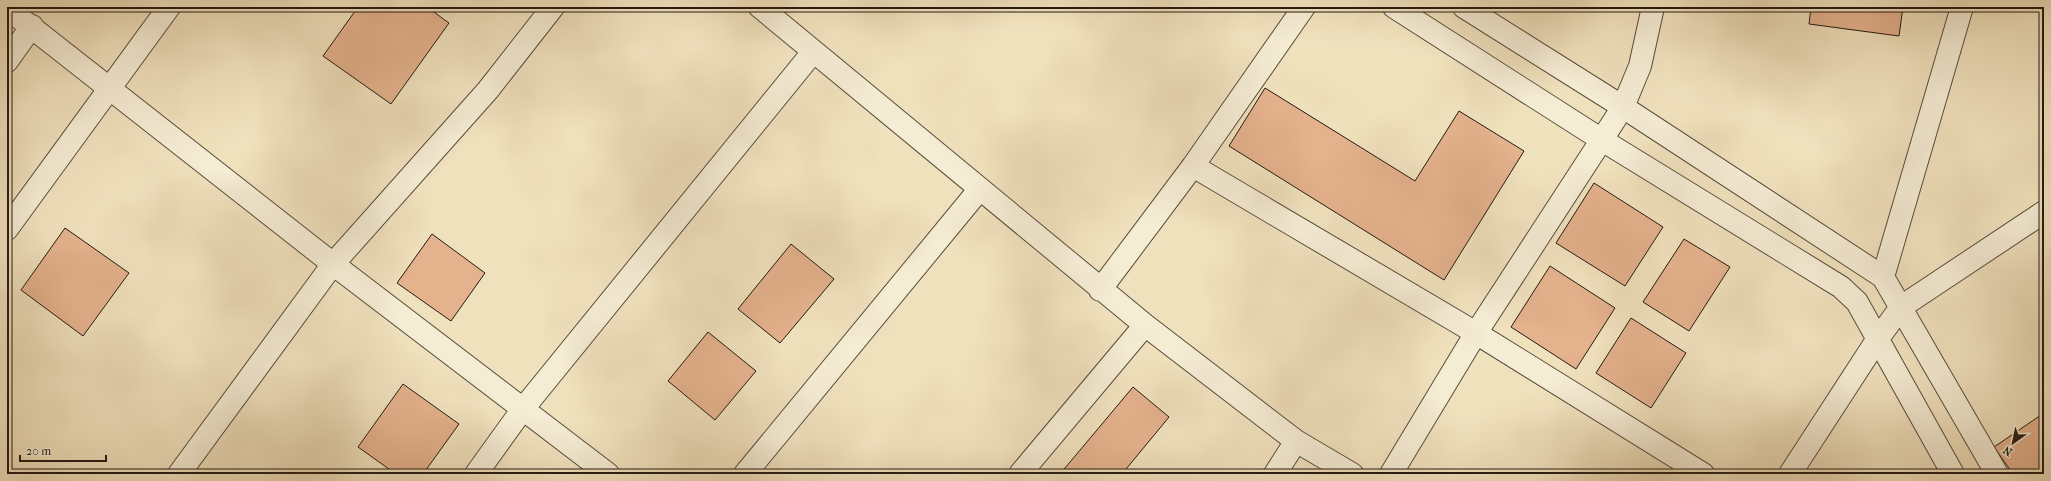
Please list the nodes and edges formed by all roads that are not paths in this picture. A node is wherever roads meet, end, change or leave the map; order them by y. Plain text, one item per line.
1 (169, 7) edge
2 (553, 7) edge
3 (760, 7) edge
4 (1304, 7) edge
5 (1394, 7) edge
6 (1464, 7) edge
7 (1653, 7) edge
8 (1962, 7) edge
9 (7, 8) edge
10 (32, 26) junction
11 (813, 52) junction
12 (7, 61) edge
13 (108, 89) junction
14 (1623, 107) junction
15 (1602, 140) junction
16 (1193, 166) junction
17 (979, 190) junction
18 (2044, 212) edge
19 (7, 229) edge
20 (333, 264) junction
21 (1883, 277) junction
22 (1100, 290) junction
23 (1901, 308) junction
24 (1145, 326) junction
25 (1476, 333) junction
26 (1876, 340) junction
27 (522, 410) junction
28 (1296, 441) junction
29 (179, 474) edge
30 (476, 474) edge
31 (608, 474) edge
32 (745, 474) edge
33 (1020, 474) edge
34 (1275, 474) edge
35 (1352, 474) edge
36 (1391, 474) edge
37 (1703, 474) edge
38 (1790, 474) edge
39 (1953, 474) edge
40 (1997, 474) edge

1 - 13 street
2 - 20 street
3 - 11 street
4 - 16 street
5 - 15 street
6 - 14 street
7 - 14 street
8 - 21 street
9 - 10 street
10 - 12 street
10 - 13 street
11 - 17 street
11 - 27 street
13 - 19 street
13 - 20 street
14 - 15 street
14 - 21 street
15 - 25 street
15 - 26 street
16 - 22 street
16 - 25 street
17 - 22 street
17 - 32 street
18 - 23 street
20 - 27 street
20 - 29 street
21 - 23 street
22 - 24 street
23 - 26 street
23 - 40 street
24 - 28 street
24 - 33 street
25 - 36 street
25 - 37 street
26 - 38 street
26 - 39 street
27 - 30 street
27 - 31 street
28 - 34 street
28 - 35 street

